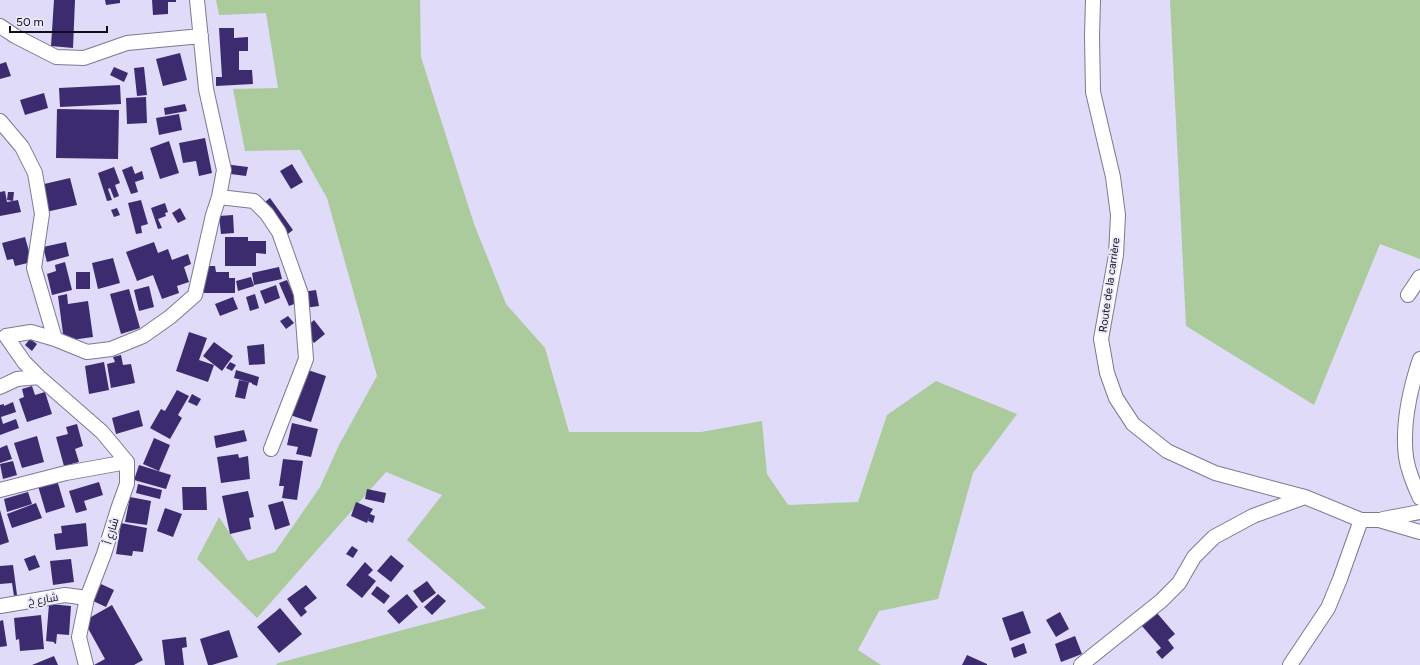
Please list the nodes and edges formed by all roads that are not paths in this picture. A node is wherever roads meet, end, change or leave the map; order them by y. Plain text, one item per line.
1 (198, 0) edge
2 (1093, 0) edge
3 (0, 26) edge
4 (201, 36) junction
5 (0, 121) edge
6 (219, 197) junction
7 (1420, 277) edge
8 (1408, 295) dead end
9 (55, 339) junction
10 (3, 341) edge
11 (1420, 359) edge
12 (39, 377) junction
13 (0, 387) edge
14 (271, 449) dead end
15 (127, 462) junction
16 (0, 490) edge
17 (1305, 497) junction
18 (1420, 498) edge
19 (1420, 512) edge
20 (1361, 520) junction
21 (1379, 520) junction
22 (1420, 532) edge
23 (87, 598) junction
24 (0, 606) edge
25 (86, 665) edge
26 (1081, 665) edge
27 (1290, 665) edge

1 - 4 street
2 - 17 street, Route de la carrière
3 - 4 street
4 - 6 street
5 - 9 street
6 - 9 street
6 - 14 street
7 - 8 street
9 - 10 street
10 - 12 street
11 - 18 street
12 - 13 street
12 - 15 street
15 - 16 street
15 - 23 street, شارع أ
17 - 20 street, Route de la carrière
17 - 26 street
19 - 21 street
20 - 21 street, Route de la carrière
20 - 27 street
21 - 22 street, Route de la carrière
23 - 24 street, شارع خ
23 - 25 street, شارع أ

